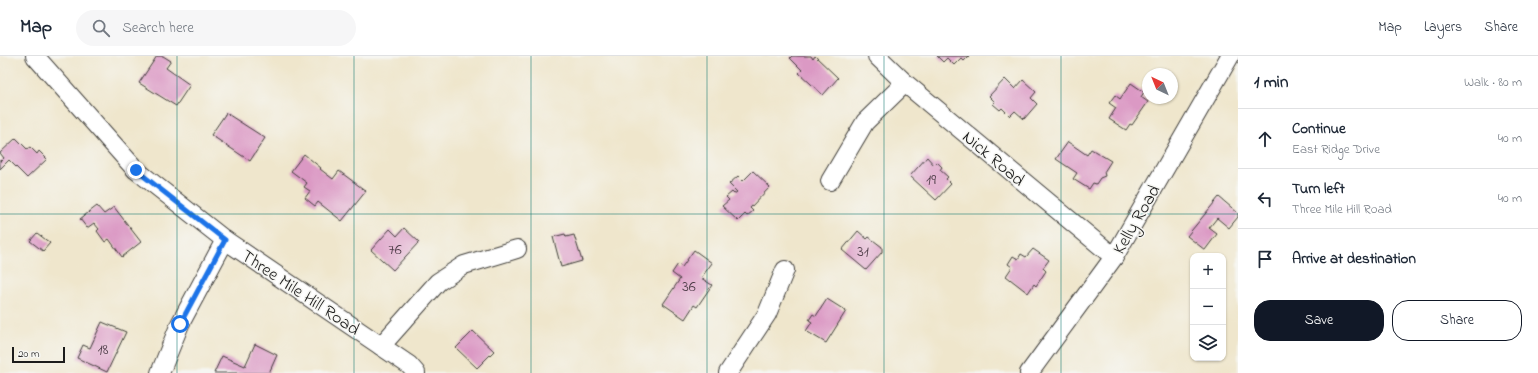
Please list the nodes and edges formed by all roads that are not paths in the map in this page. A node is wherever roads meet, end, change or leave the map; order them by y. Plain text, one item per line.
1 (35, 56) edge
2 (877, 56) edge
3 (1230, 56) edge
4 (905, 83) junction
5 (830, 181) dead end
6 (225, 240) junction
7 (517, 249) dead end
8 (1114, 257) junction
9 (785, 270) dead end
10 (381, 346) junction
11 (160, 373) edge
12 (416, 373) edge
13 (728, 373) edge
14 (1029, 373) edge

1 - 6 street, Three Mile Hill Road
2 - 4 street, Nick Road
3 - 8 street, Kelly Road
4 - 5 street
4 - 8 street, Nick Road
6 - 10 street, Three Mile Hill Road
6 - 11 street
7 - 10 street
8 - 14 street, Kelly Road
9 - 13 street
10 - 12 street, Three Mile Hill Road

